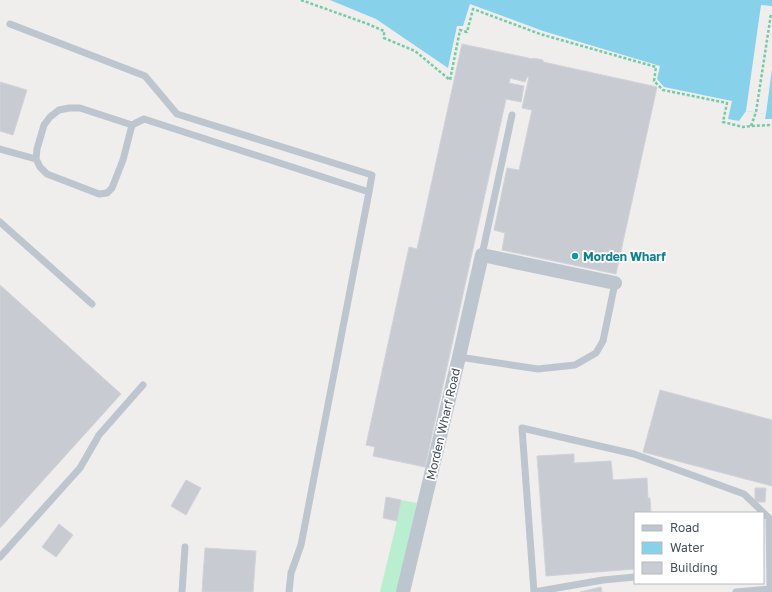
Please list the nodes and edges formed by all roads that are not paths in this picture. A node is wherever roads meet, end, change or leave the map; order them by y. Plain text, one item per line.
1 (10, 24) dead end
2 (512, 116) dead end
3 (132, 124) junction
4 (0, 150) edge
5 (36, 159) junction
6 (369, 192) junction
7 (0, 222) edge
8 (482, 255) junction
9 (615, 283) joint
10 (92, 304) dead end
11 (459, 357) junction
12 (143, 385) dead end
13 (763, 512) edge
14 (764, 513) edge
15 (185, 547) dead end
16 (0, 557) edge
17 (634, 577) edge
18 (182, 592) edge
19 (290, 592) edge
20 (403, 592) edge
21 (534, 592) edge
22 (736, 592) edge

1 - 6 lane
2 - 8 lane
3 - 5 lane
3 - 5 lane
3 - 6 lane
4 - 5 lane
6 - 19 lane
7 - 10 lane
8 - 9 street
8 - 11 street, Morden Wharf Road
9 - 11 lane
11 - 20 street, Morden Wharf Road
12 - 16 lane
13 - 21 lane
14 - 22 lane
15 - 18 lane
17 - 21 lane

